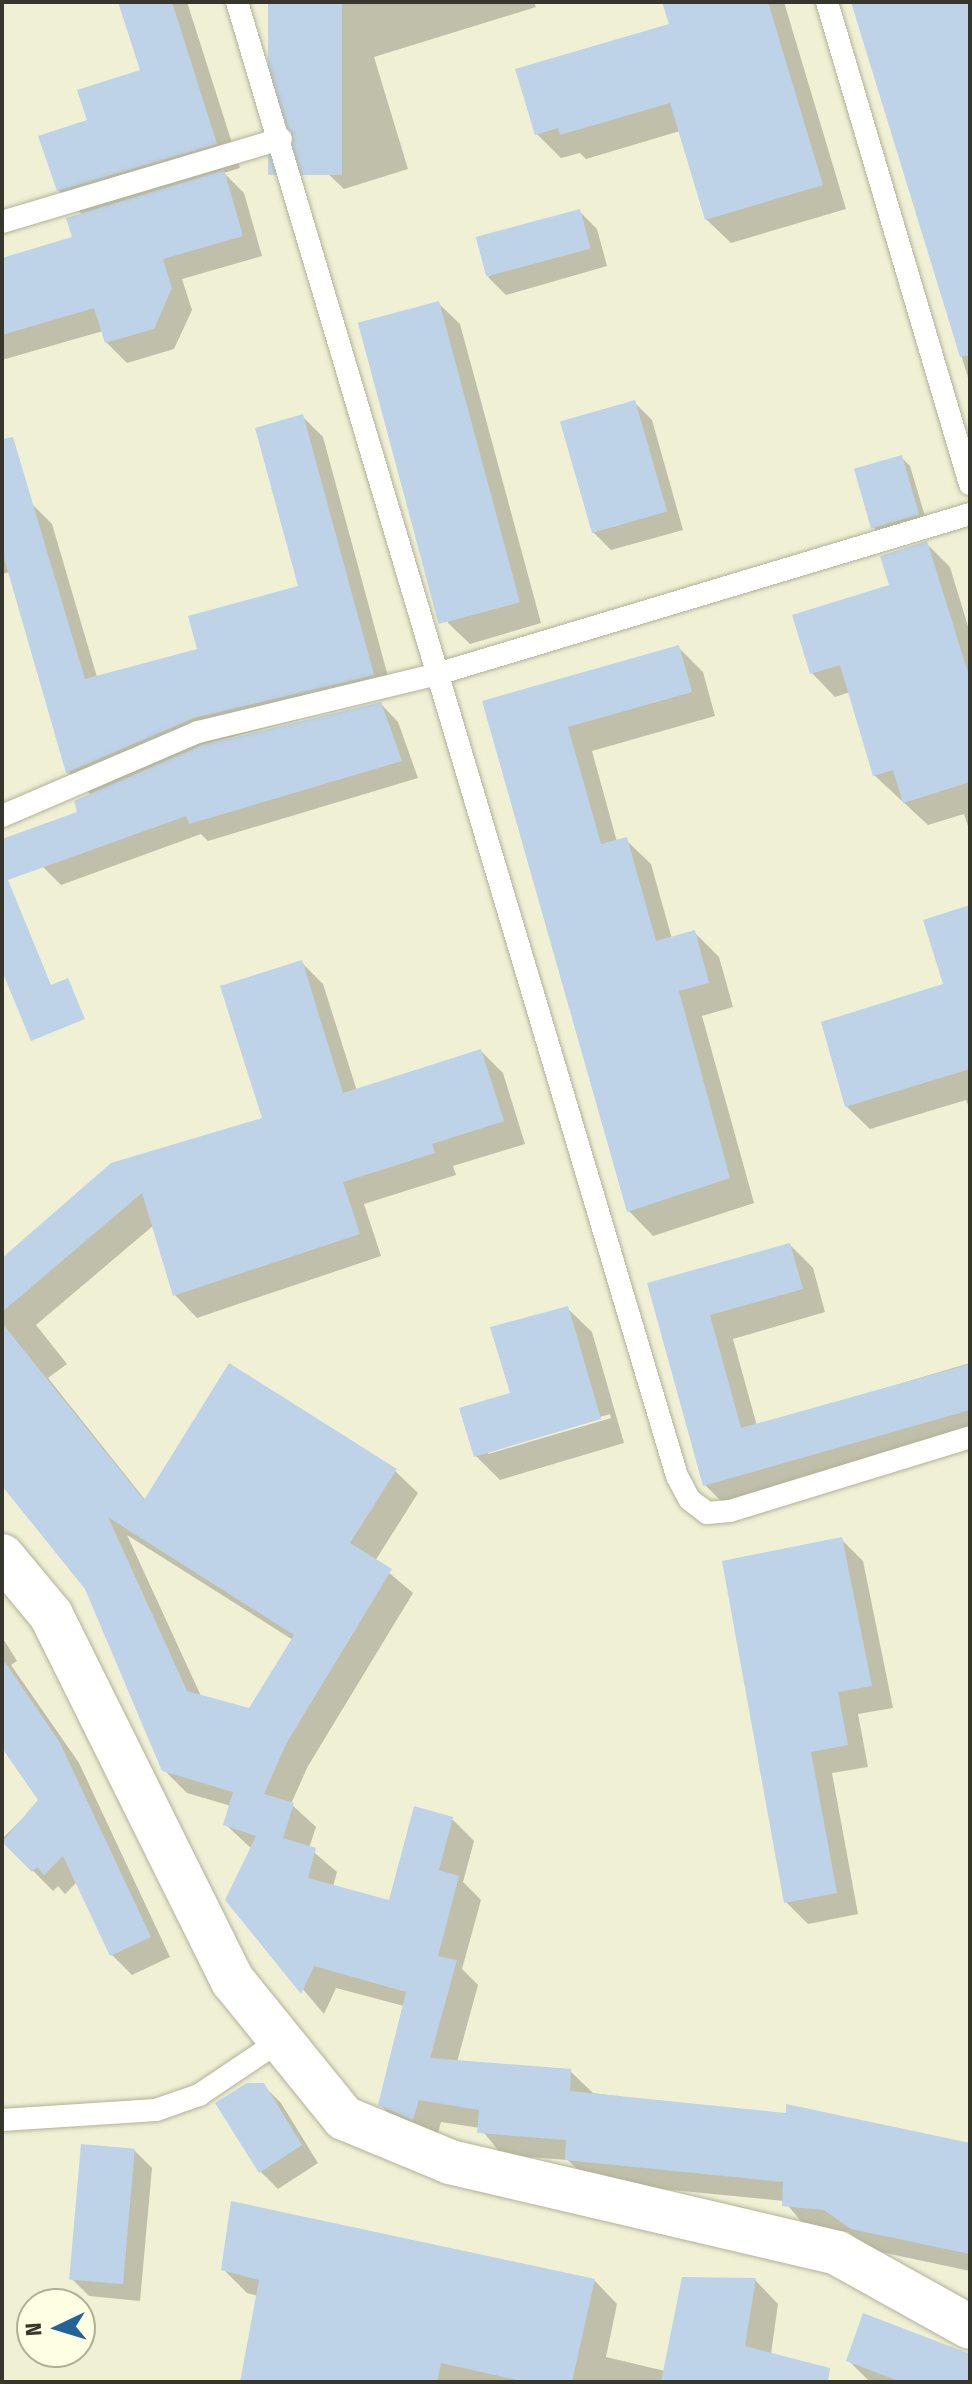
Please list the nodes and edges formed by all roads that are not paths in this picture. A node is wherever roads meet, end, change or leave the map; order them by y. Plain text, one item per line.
1 (237, 2) edge
2 (827, 2) edge
3 (281, 139) junction
4 (2, 222) edge
5 (970, 484) edge
6 (970, 514) edge
7 (437, 674) junction
8 (2, 816) edge
9 (970, 1437) edge
10 (2, 1556) edge
11 (281, 2040) junction
12 (2, 2120) edge
13 (970, 2327) edge

1 - 3 lane
2 - 5 lane
3 - 4 lane
3 - 7 lane
6 - 7 lane
7 - 8 lane
7 - 9 lane
10 - 11 street
11 - 12 lane
11 - 13 street

